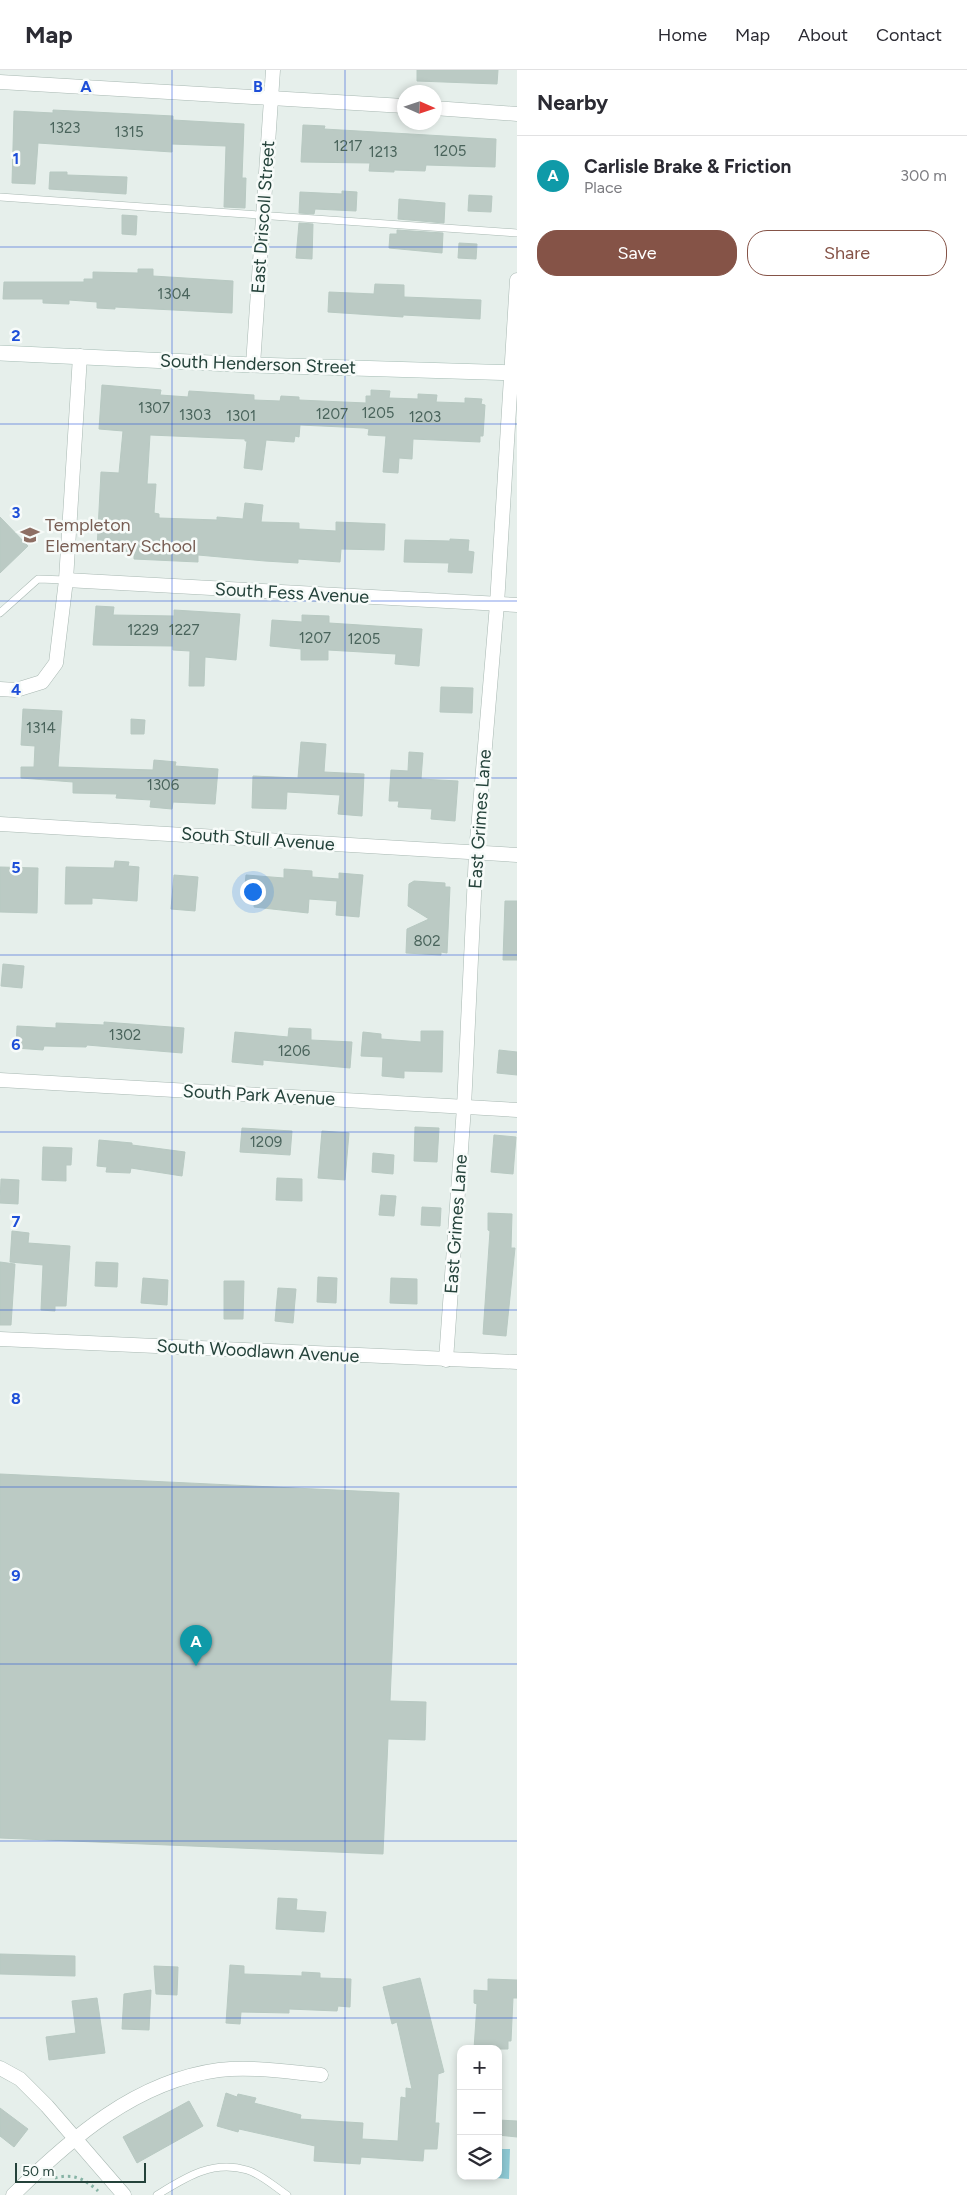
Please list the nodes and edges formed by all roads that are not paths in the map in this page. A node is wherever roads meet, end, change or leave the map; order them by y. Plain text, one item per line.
1 (273, 70) edge
2 (0, 82) edge
3 (272, 97) junction
4 (397, 106) edge
5 (442, 109) edge
6 (517, 114) edge
7 (0, 197) edge
8 (263, 215) junction
9 (517, 233) edge
10 (517, 280) edge
11 (0, 353) edge
12 (80, 356) junction
13 (253, 365) junction
14 (514, 373) edge
15 (66, 580) junction
16 (497, 604) junction
17 (517, 605) edge
18 (0, 613) edge
19 (0, 689) edge
20 (0, 824) edge
21 (476, 853) junction
22 (517, 854) edge
23 (0, 1080) edge
24 (464, 1107) junction
25 (517, 1110) edge
26 (0, 1339) edge
27 (446, 1360) junction
28 (517, 1362) edge
29 (0, 2068) edge
30 (321, 2076) dead end
31 (76, 2139) junction
32 (13, 2195) edge
33 (124, 2195) edge
34 (157, 2195) edge
35 (287, 2195) edge

1 - 3 street, East Driscoll Street
2 - 3 street
3 - 4 street
3 - 8 street, East Driscoll Street
5 - 6 street
7 - 8 lane
8 - 9 lane
8 - 13 street, East Driscoll Street
10 - 14 street, East Grimes Lane
11 - 12 street, South Henderson Street
12 - 13 street, South Henderson Street
12 - 15 street
13 - 14 street, South Henderson Street
14 - 16 street, East Grimes Lane
15 - 16 street, South Fess Avenue
15 - 18 lane
15 - 19 street
16 - 17 street, South Fess Avenue
16 - 21 street, East Grimes Lane
20 - 21 street, South Stull Avenue
21 - 22 street, South Stull Avenue
21 - 24 street, East Grimes Lane
23 - 24 street, South Park Avenue
24 - 25 street, South Park Avenue
24 - 27 street, East Grimes Lane
26 - 27 street, South Woodlawn Avenue
27 - 28 street, South Woodlawn Avenue
29 - 31 street
30 - 31 street
31 - 32 street
31 - 33 street
34 - 35 lane

